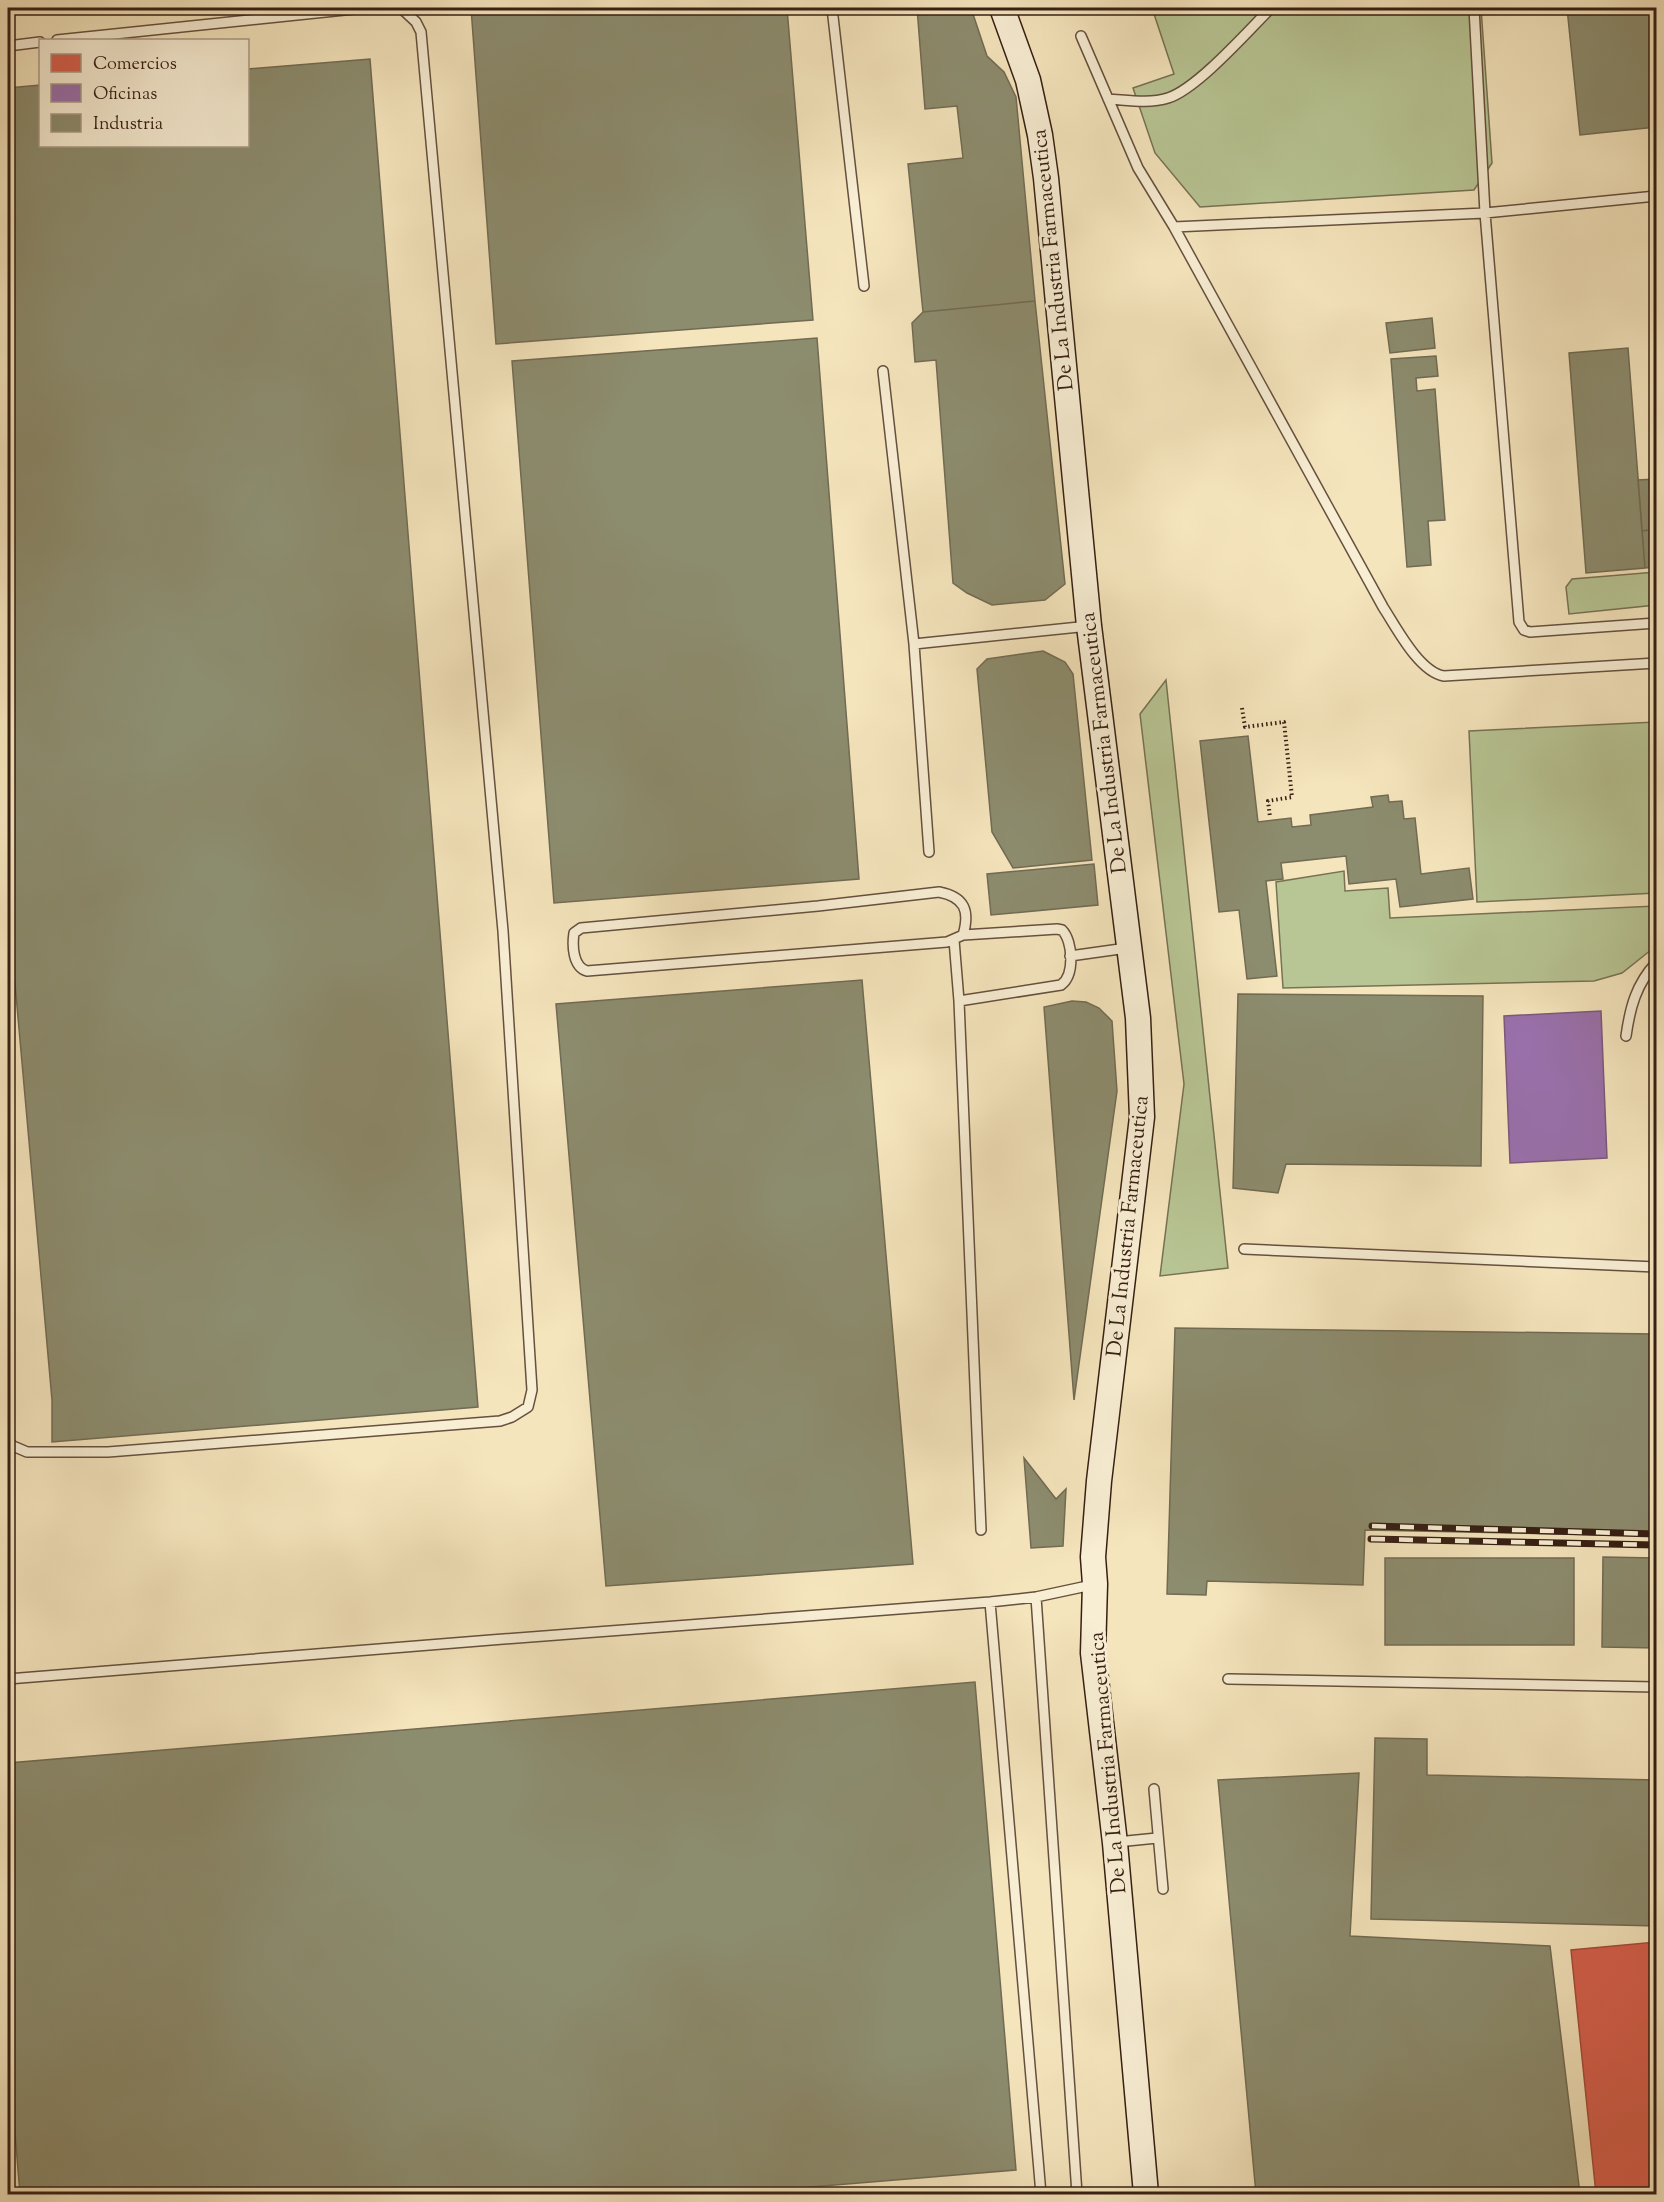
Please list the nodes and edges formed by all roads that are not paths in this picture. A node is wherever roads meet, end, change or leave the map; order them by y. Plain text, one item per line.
1 (364, 8) edge
2 (401, 8) edge
3 (832, 8) edge
4 (1002, 8) edge
5 (1271, 8) edge
6 (1474, 8) edge
7 (1082, 36) dead end
8 (67, 39) edge
9 (39, 42) edge
10 (8, 46) edge
11 (1108, 99) junction
12 (1656, 196) edge
13 (1485, 213) junction
14 (1174, 227) junction
15 (864, 286) dead end
16 (883, 371) dead end
17 (1656, 623) edge
18 (1089, 626) junction
19 (914, 644) junction
20 (1656, 663) edge
21 (929, 852) dead end
22 (963, 935) junction
23 (954, 940) junction
24 (1128, 948) junction
25 (1070, 956) junction
26 (1656, 963) edge
27 (959, 1001) junction
28 (1626, 1036) dead end
29 (1244, 1249) dead end
30 (1656, 1267) edge
31 (8, 1442) edge
32 (981, 1530) dead end
33 (1095, 1584) junction
34 (1036, 1597) junction
35 (990, 1602) junction
36 (8, 1679) edge
37 (1228, 1679) dead end
38 (1656, 1687) edge
39 (1154, 1790) dead end
40 (1157, 1838) junction
41 (1115, 1843) junction
42 (1163, 1889) dead end
43 (1655, 2015) edge
44 (1656, 2026) edge
45 (8, 2180) edge
46 (9, 2194) edge
47 (1041, 2194) edge
48 (1077, 2194) edge
49 (1145, 2194) edge

1 - 8 lane
2 - 31 lane
3 - 15 lane
4 - 18 main road, De La Industria Farmaceutica
5 - 11 lane
6 - 13 lane
7 - 11 lane
9 - 10 lane
11 - 14 lane
12 - 13 lane
13 - 14 lane
13 - 17 lane
14 - 20 lane
16 - 19 lane
18 - 19 lane
18 - 24 main road, De La Industria Farmaceutica
19 - 21 lane
22 - 23 lane
22 - 23 lane
22 - 25 lane
23 - 27 lane
24 - 25 lane
24 - 33 main road, De La Industria Farmaceutica
25 - 27 lane
26 - 28 lane
27 - 32 lane
29 - 30 lane
33 - 34 lane
33 - 41 main road, De La Industria Farmaceutica
34 - 35 lane
34 - 48 lane
35 - 36 lane
35 - 47 lane
37 - 38 lane
39 - 40 lane
40 - 41 lane
40 - 42 lane
41 - 49 main road, De La Industria Farmaceutica
43 - 44 lane
45 - 46 lane

